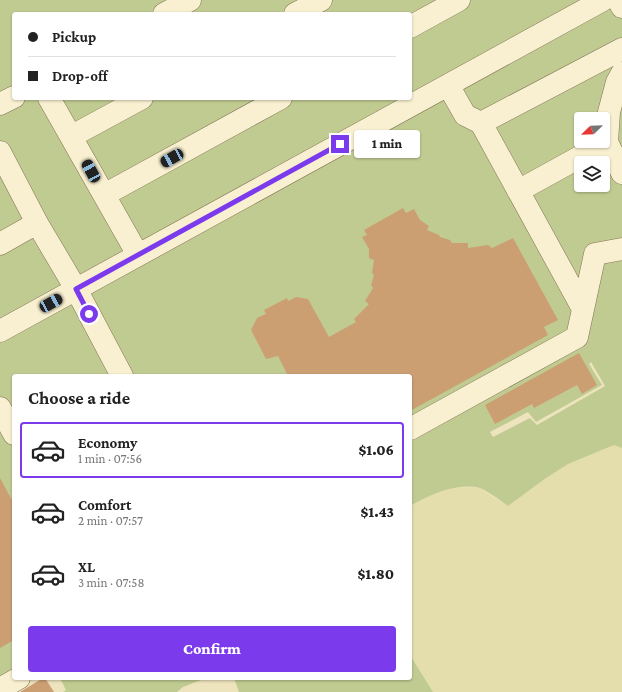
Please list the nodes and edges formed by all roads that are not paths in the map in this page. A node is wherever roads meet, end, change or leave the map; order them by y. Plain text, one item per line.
1 (190, 0) edge
2 (321, 0) edge
3 (460, 0) edge
4 (603, 0) edge
5 (618, 0) edge
6 (622, 7) edge
7 (168, 12) edge
8 (299, 12) edge
9 (412, 26) edge
10 (622, 49) edge
11 (622, 73) edge
12 (448, 85) junction
13 (12, 97) edge
14 (51, 100) edge
15 (138, 100) edge
16 (277, 100) edge
17 (0, 104) edge
18 (609, 112) edge
19 (481, 123) junction
20 (72, 136) junction
21 (596, 148) edge
22 (610, 148) edge
23 (0, 152) edge
24 (622, 173) edge
25 (518, 191) junction
26 (104, 195) junction
27 (37, 223) junction
28 (0, 244) edge
29 (622, 249) edge
30 (138, 255) junction
31 (76, 289) junction
32 (583, 309) junction
33 (0, 331) edge
34 (121, 374) edge
35 (0, 408) edge
36 (412, 428) edge
37 (12, 430) edge
38 (16, 680) edge
39 (0, 689) edge

1 - 7 lane
2 - 8 lane
3 - 9 lane
4 - 12 lane
5 - 6 lane
10 - 19 lane
11 - 18 lane
12 - 19 lane
12 - 30 lane
13 - 17 lane
14 - 20 lane
15 - 20 lane
16 - 26 lane
19 - 25 lane
20 - 26 lane
21 - 25 lane
22 - 24 lane
23 - 27 lane
25 - 32 lane
26 - 30 lane
27 - 28 lane
27 - 31 lane
29 - 32 lane
30 - 31 lane
31 - 33 lane
31 - 34 lane
32 - 36 lane
35 - 37 lane
38 - 39 lane

